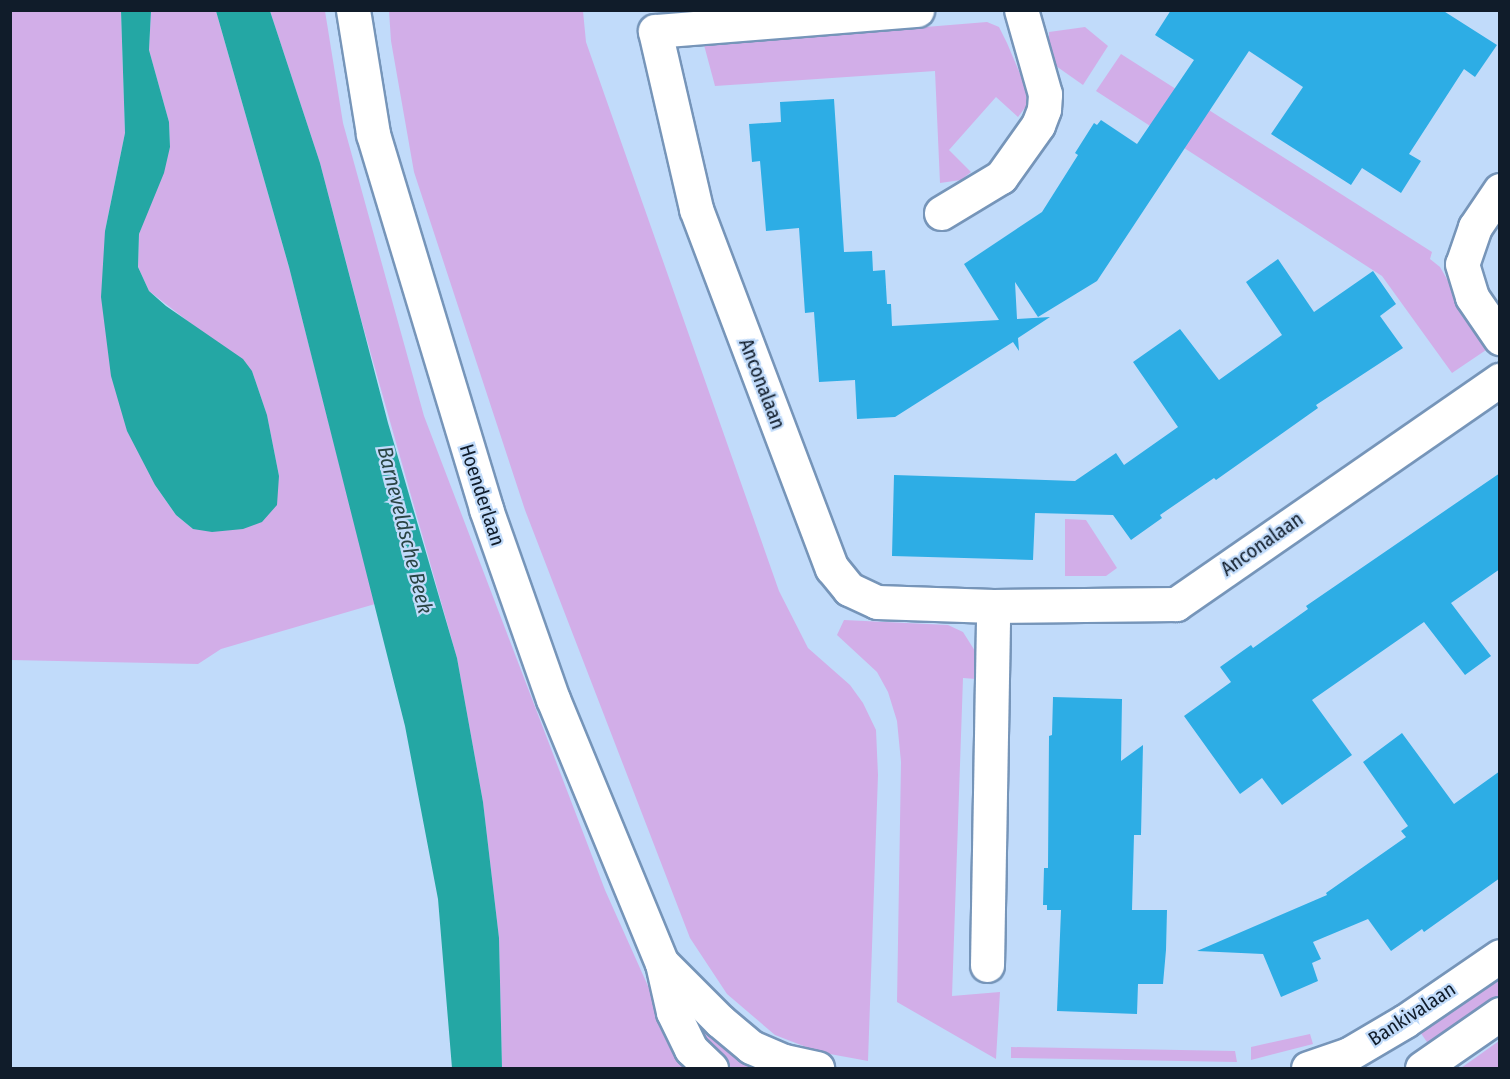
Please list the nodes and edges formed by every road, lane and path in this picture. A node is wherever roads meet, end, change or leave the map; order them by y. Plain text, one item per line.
1 (353, 10) edge
2 (917, 10) edge
3 (1021, 10) edge
4 (646, 21) edge
5 (1500, 190) edge
6 (941, 213) dead end
7 (1500, 338) edge
8 (1500, 380) edge
9 (993, 606) junction
10 (1500, 956) edge
11 (662, 963) junction
12 (987, 965) dead end
13 (1500, 1014) edge
14 (1317, 1067) edge
15 (711, 1068) edge
16 (817, 1068) edge
17 (1422, 1068) edge

1 - 11 street, Hoenderlaan
2 - 4 street
3 - 6 street
4 - 9 street, Anconalaan
5 - 7 street
8 - 9 street, Anconalaan
9 - 12 street
10 - 14 street, Bankivalaan
11 - 15 street, Hoenderlaan
11 - 16 street, Hoenderlaan
13 - 17 street

